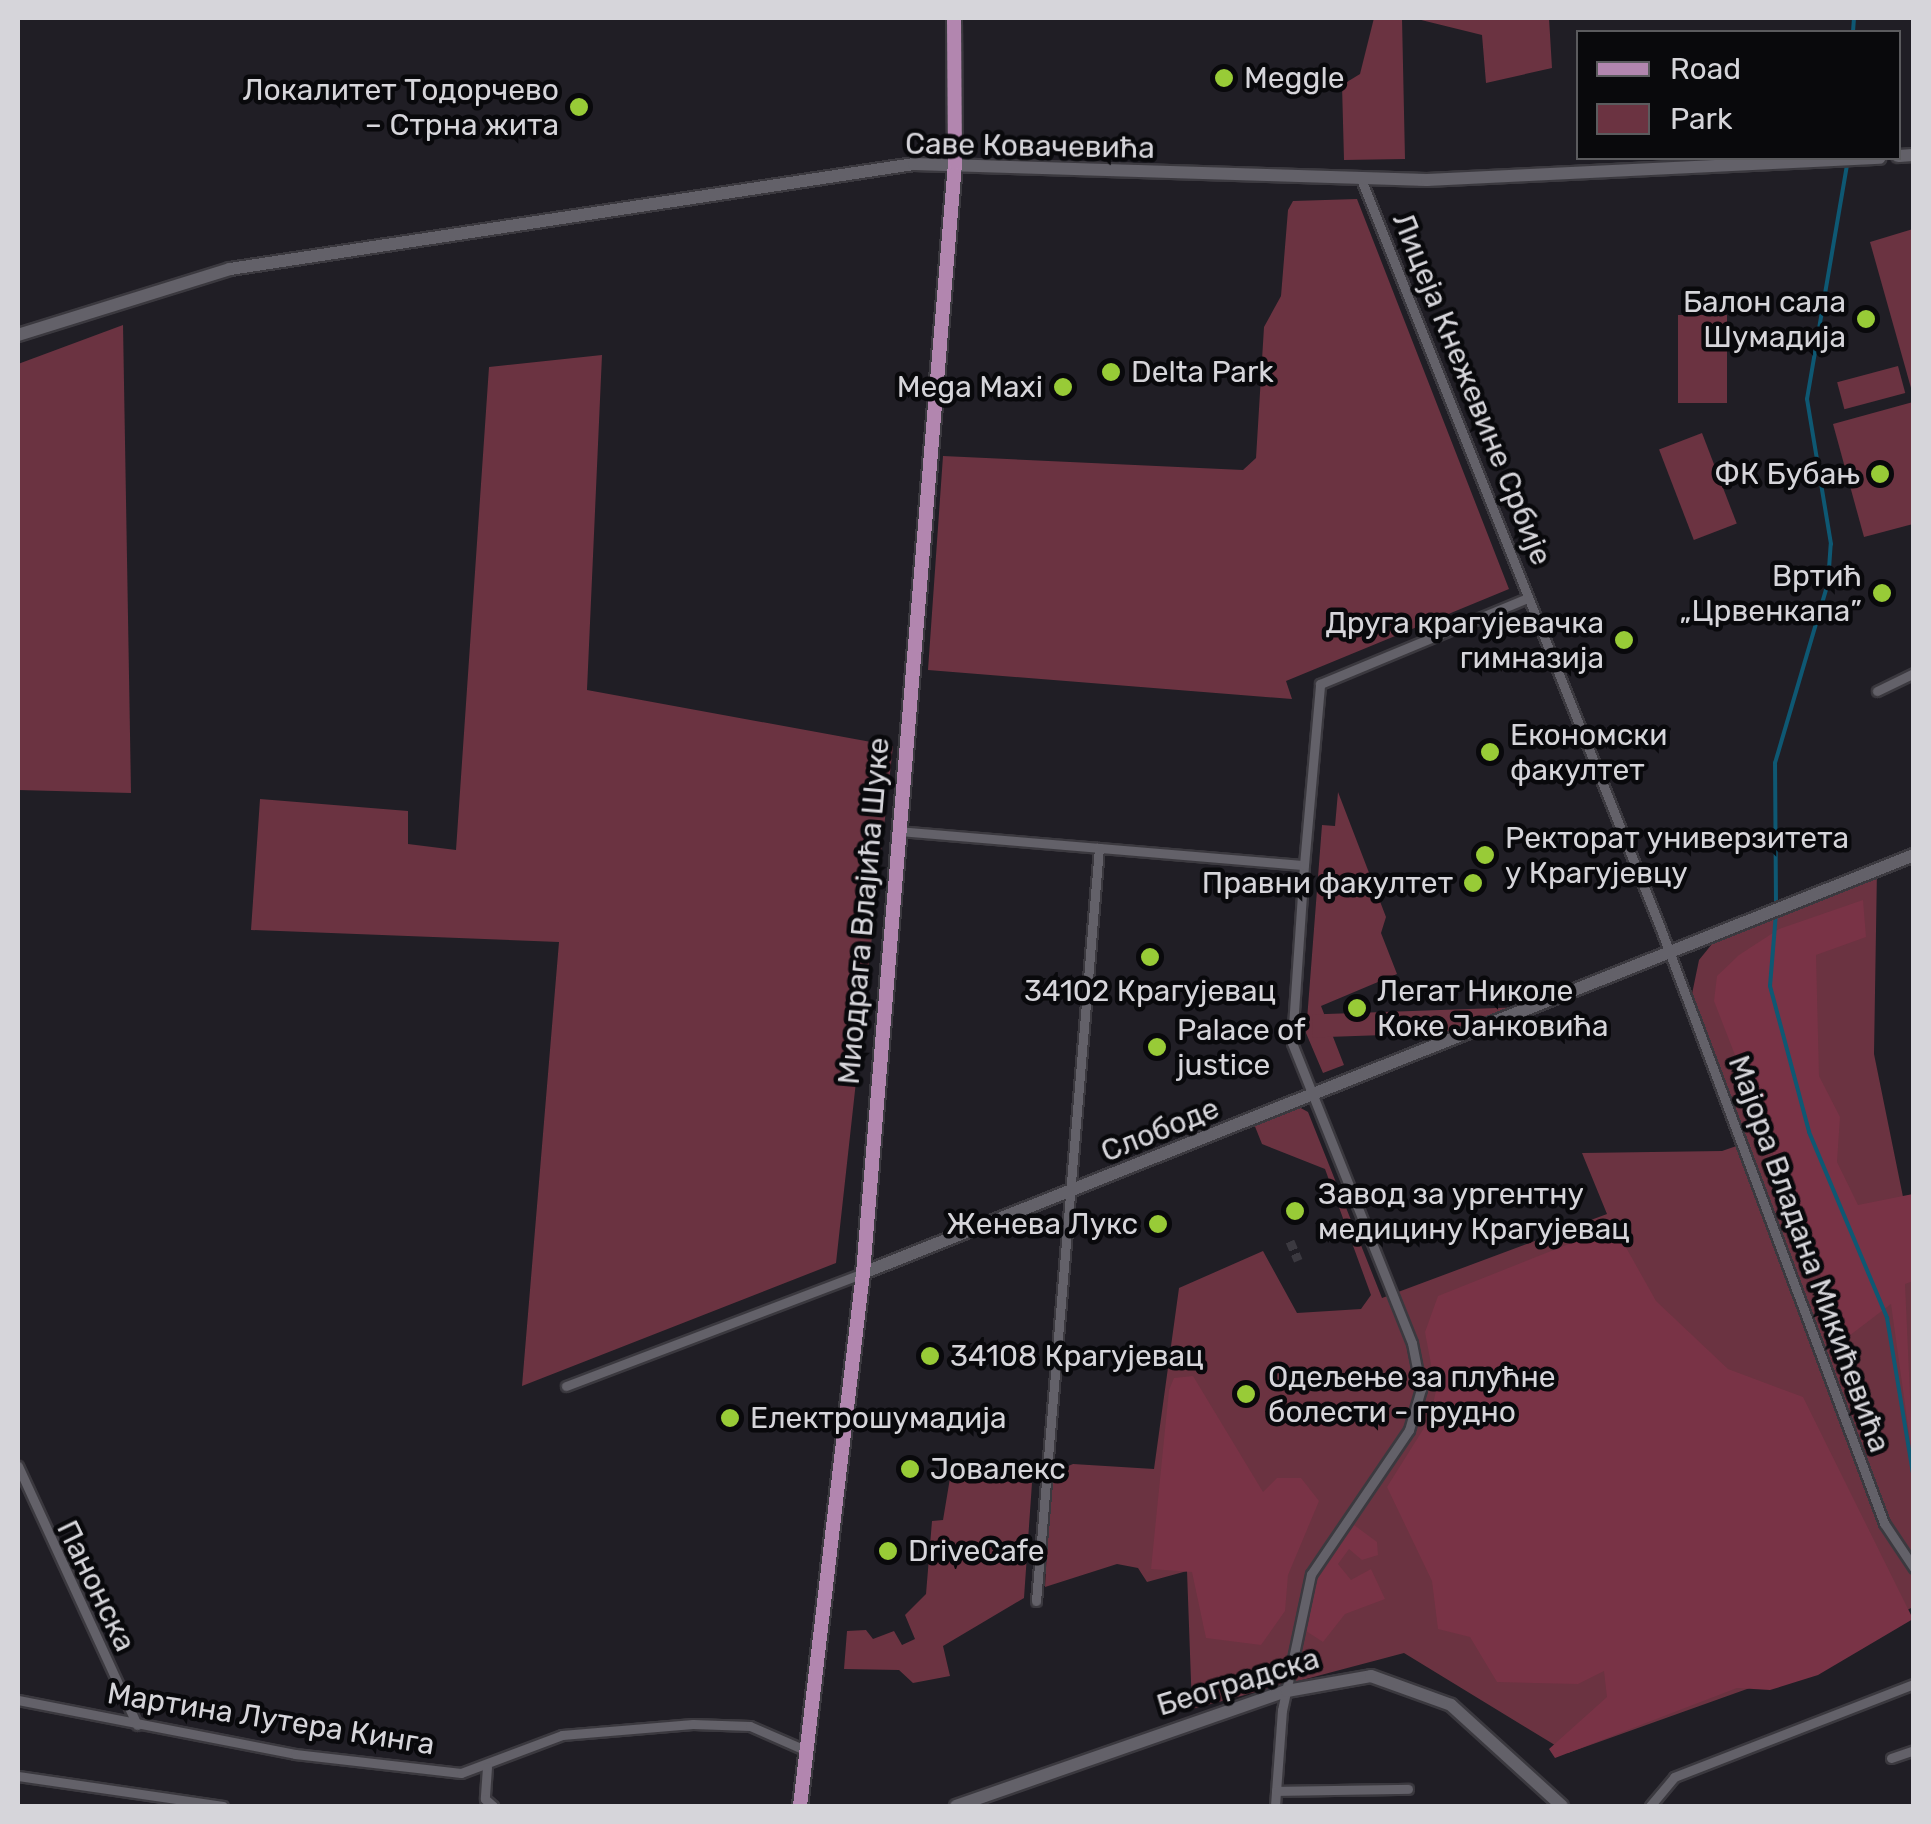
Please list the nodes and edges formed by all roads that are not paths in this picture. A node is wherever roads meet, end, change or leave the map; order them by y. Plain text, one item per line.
1 (954, 18) edge
2 (1828, 160) edge
3 (954, 162) junction
4 (1361, 179) junction
5 (18, 335) edge
6 (1528, 598) junction
7 (1914, 674) edge
8 (1877, 690) dead end
9 (898, 831) junction
10 (1100, 848) junction
11 (1914, 855) edge
12 (1304, 865) junction
13 (1670, 952) junction
14 (1313, 1094) junction
15 (1071, 1192) junction
16 (863, 1273) junction
17 (566, 1386) dead end
18 (18, 1466) edge
19 (1914, 1568) edge
20 (1036, 1601) dead end
21 (1914, 1684) edge
22 (1288, 1691) junction
23 (18, 1700) edge
24 (137, 1725) junction
25 (805, 1750) junction
26 (1914, 1750) edge
27 (1890, 1758) dead end
28 (487, 1768) junction
29 (18, 1776) edge
30 (1408, 1789) dead end
31 (1276, 1791) junction
32 (223, 1806) edge
33 (493, 1806) edge
34 (800, 1806) edge
35 (956, 1806) edge
36 (1275, 1806) edge
37 (1562, 1806) edge
38 (1650, 1806) edge

1 - 3 main road, Миодрага Влајића Шуке
2 - 4 street, Саве Ковачевића
3 - 4 street, Саве Ковачевића
3 - 5 street, Саве Ковачевића
3 - 9 main road, Миодрага Влајића Шуке
4 - 6 street, Лицеја Кнежевине Србије
6 - 12 street
6 - 13 street, Лицеја Кнежевине Србије
7 - 8 street
9 - 10 street
9 - 16 main road, Миодрага Влајића Шуке
10 - 12 street
10 - 15 street
11 - 13 street, Слободе
12 - 14 street
13 - 14 street, Слободе
13 - 19 street, Мајора Владана Микићевића
14 - 15 street, Слободе
14 - 22 street
15 - 16 street, Слободе
15 - 20 street
16 - 17 street, Слободе
16 - 25 main road, Миодрага Влајића Шуке
18 - 24 street, Панонска
21 - 38 street
22 - 31 street
22 - 35 street, Београдска
22 - 37 street, Београдска
23 - 24 street, Мартина Лутера Кинга
24 - 28 street, Мартина Лутера Кинга
25 - 28 street, Мартина Лутера Кинга
25 - 34 main road, Миодрага Влајића Шуке
26 - 27 street
28 - 33 street
29 - 32 street
30 - 31 street
31 - 36 street

